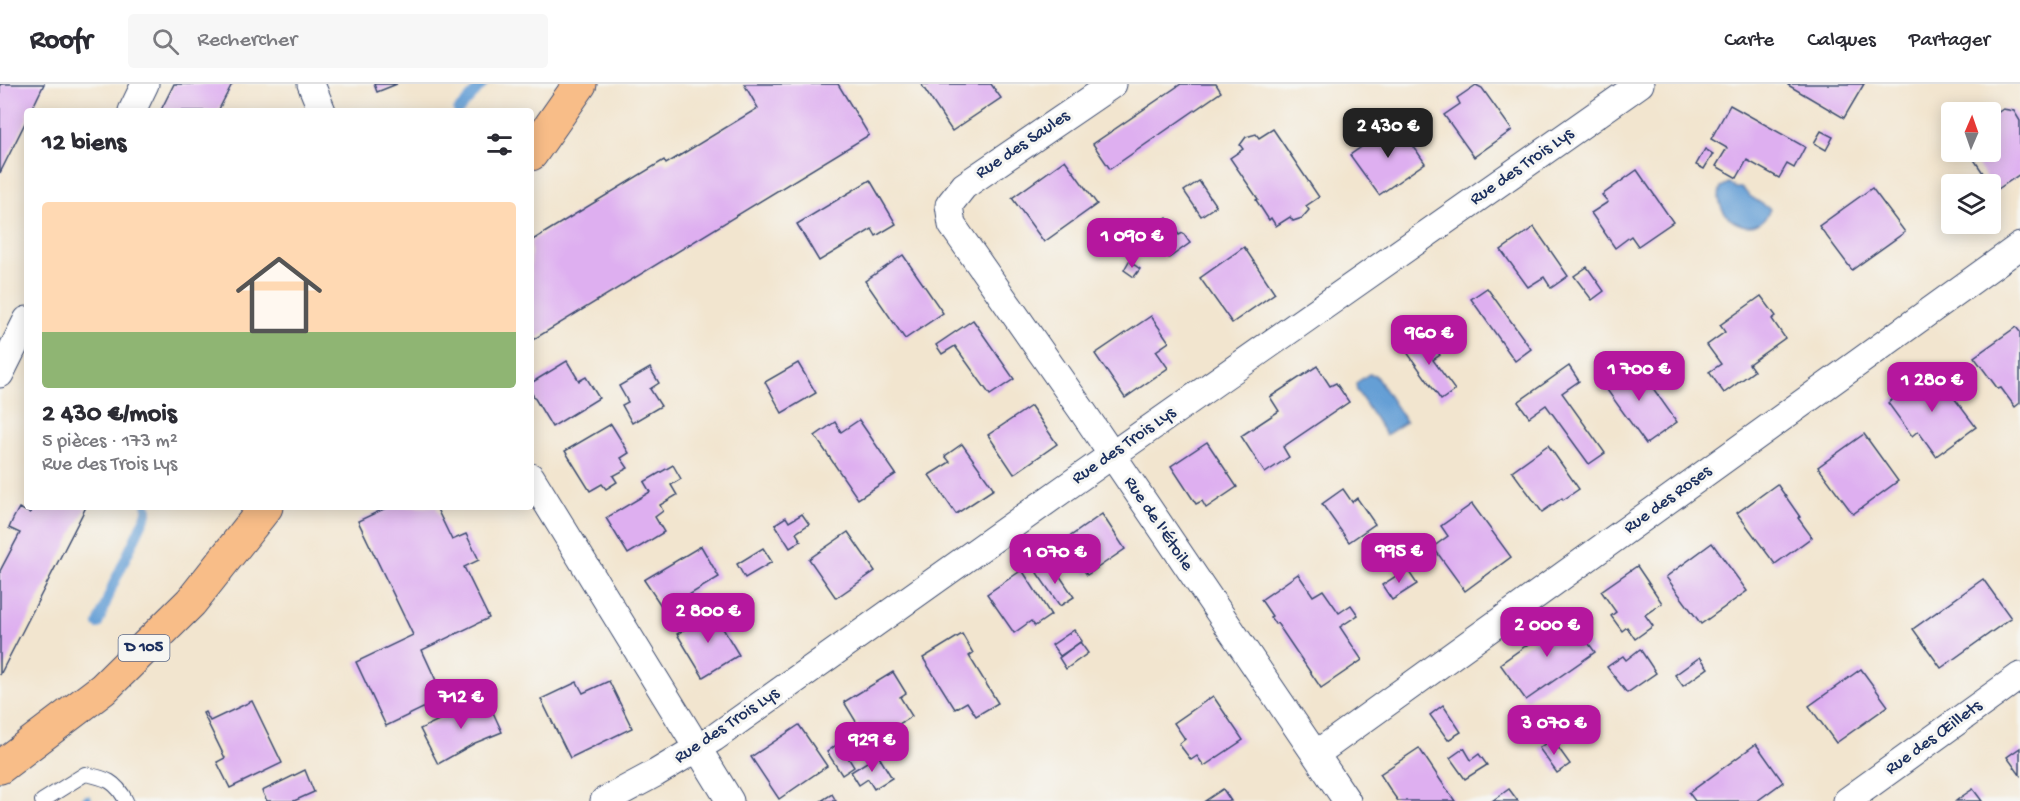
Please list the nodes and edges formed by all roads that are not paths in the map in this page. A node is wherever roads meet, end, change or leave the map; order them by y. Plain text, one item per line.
1 (146, 84) edge
2 (311, 84) edge
3 (580, 84) edge
4 (1113, 84) edge
5 (1640, 84) edge
6 (134, 108) edge
7 (321, 108) edge
8 (534, 149) edge
9 (964, 186) joint
10 (2020, 246) edge
11 (24, 326) edge
12 (0, 374) edge
13 (1112, 455) junction
14 (534, 482) edge
15 (264, 510) edge
16 (2020, 676) edge
17 (698, 749) junction
18 (1316, 754) junction
19 (0, 767) edge
20 (42, 801) edge
21 (126, 801) edge
22 (604, 801) edge
23 (730, 801) edge
24 (1347, 801) edge
25 (1847, 801) edge

1 - 6 street
2 - 7 street
3 - 8 main road
4 - 9 street, Rue des Saules
5 - 13 street, Rue des Trois Lys
9 - 13 street, Rue de l'Étoile
10 - 18 street, Rue des Roses
11 - 12 street
13 - 17 street, Rue des Trois Lys
13 - 18 street, Rue de l'Étoile
14 - 17 street
15 - 19 main road, D 105
16 - 25 street, Rue des Œillets
17 - 22 street, Rue des Trois Lys
17 - 23 street
18 - 24 street, Rue de l'Étoile
20 - 21 lane

